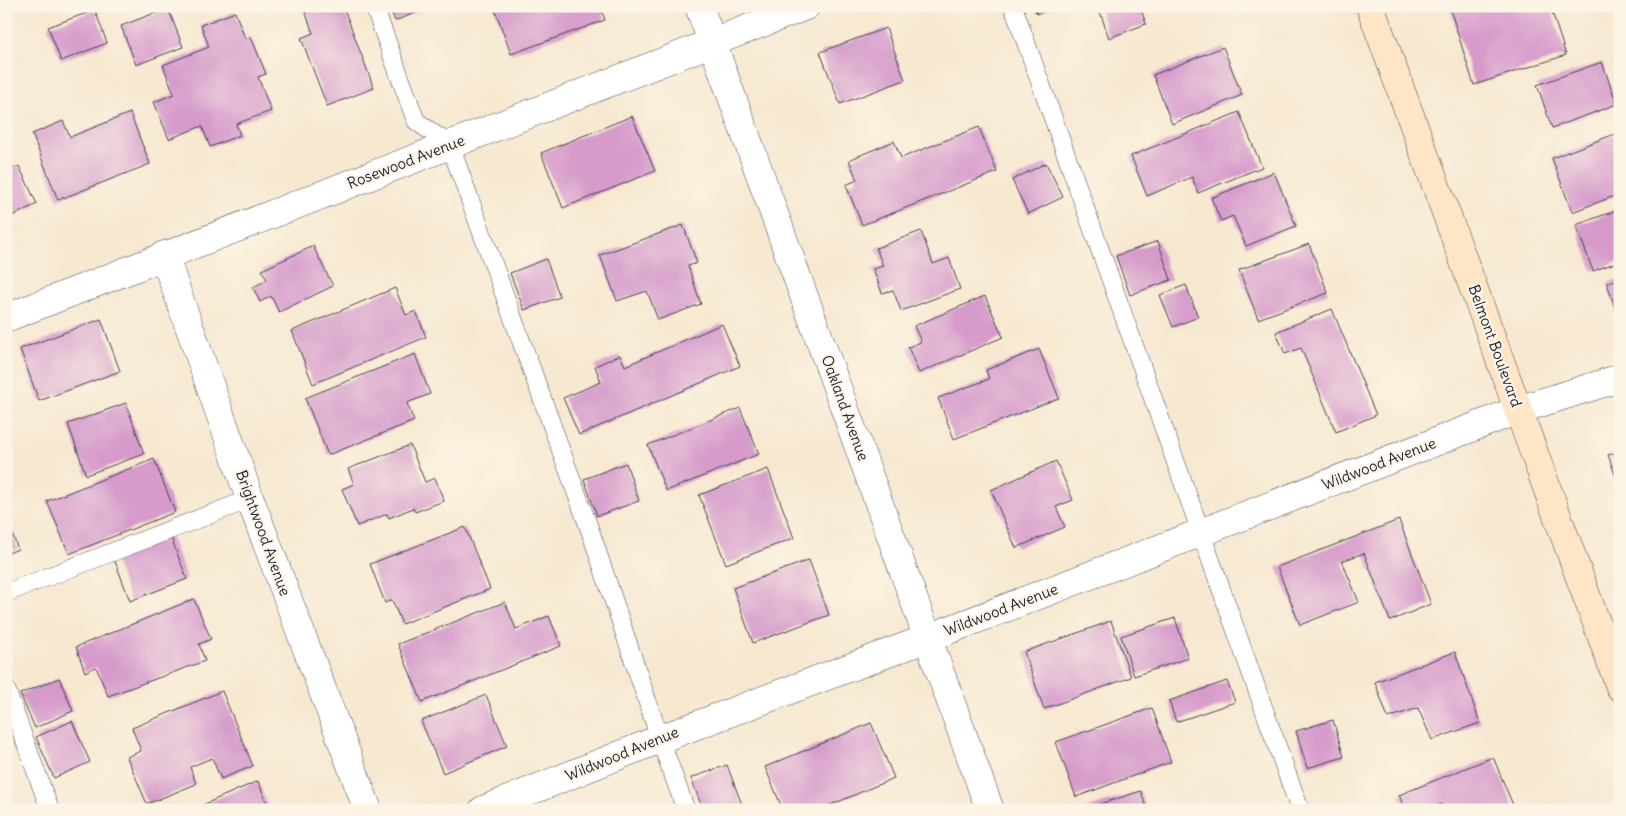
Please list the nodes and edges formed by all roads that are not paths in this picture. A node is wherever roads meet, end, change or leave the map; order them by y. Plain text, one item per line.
1 (374, 6) edge
2 (699, 6) edge
3 (806, 6) edge
4 (1013, 6) edge
5 (1370, 6) edge
6 (712, 42) junction
7 (450, 145) junction
8 (164, 255) junction
9 (6, 318) edge
10 (1620, 378) edge
11 (1518, 410) junction
12 (250, 499) junction
13 (1201, 533) junction
14 (6, 593) edge
15 (928, 638) junction
16 (1620, 687) edge
17 (6, 688) edge
18 (660, 739) junction
19 (50, 810) edge
20 (368, 810) edge
21 (483, 810) edge
22 (686, 810) edge
23 (990, 810) edge
24 (1300, 810) edge

1 - 7 lane
2 - 6 street, Oakland Avenue
3 - 6 street, Rosewood Avenue
4 - 13 lane
5 - 11 street, Belmont Boulevard
6 - 7 street, Rosewood Avenue
6 - 15 street, Oakland Avenue
7 - 8 street, Rosewood Avenue
7 - 18 lane
8 - 9 street, Rosewood Avenue
8 - 12 street, Brightwood Avenue
10 - 11 street, Wildwood Avenue
11 - 13 street, Wildwood Avenue
11 - 16 street, Belmont Boulevard
12 - 14 lane
12 - 20 street, Brightwood Avenue
13 - 15 street, Wildwood Avenue
13 - 24 lane
15 - 18 street, Wildwood Avenue
15 - 23 street, Oakland Avenue
17 - 19 lane
18 - 21 street, Wildwood Avenue
18 - 22 lane

